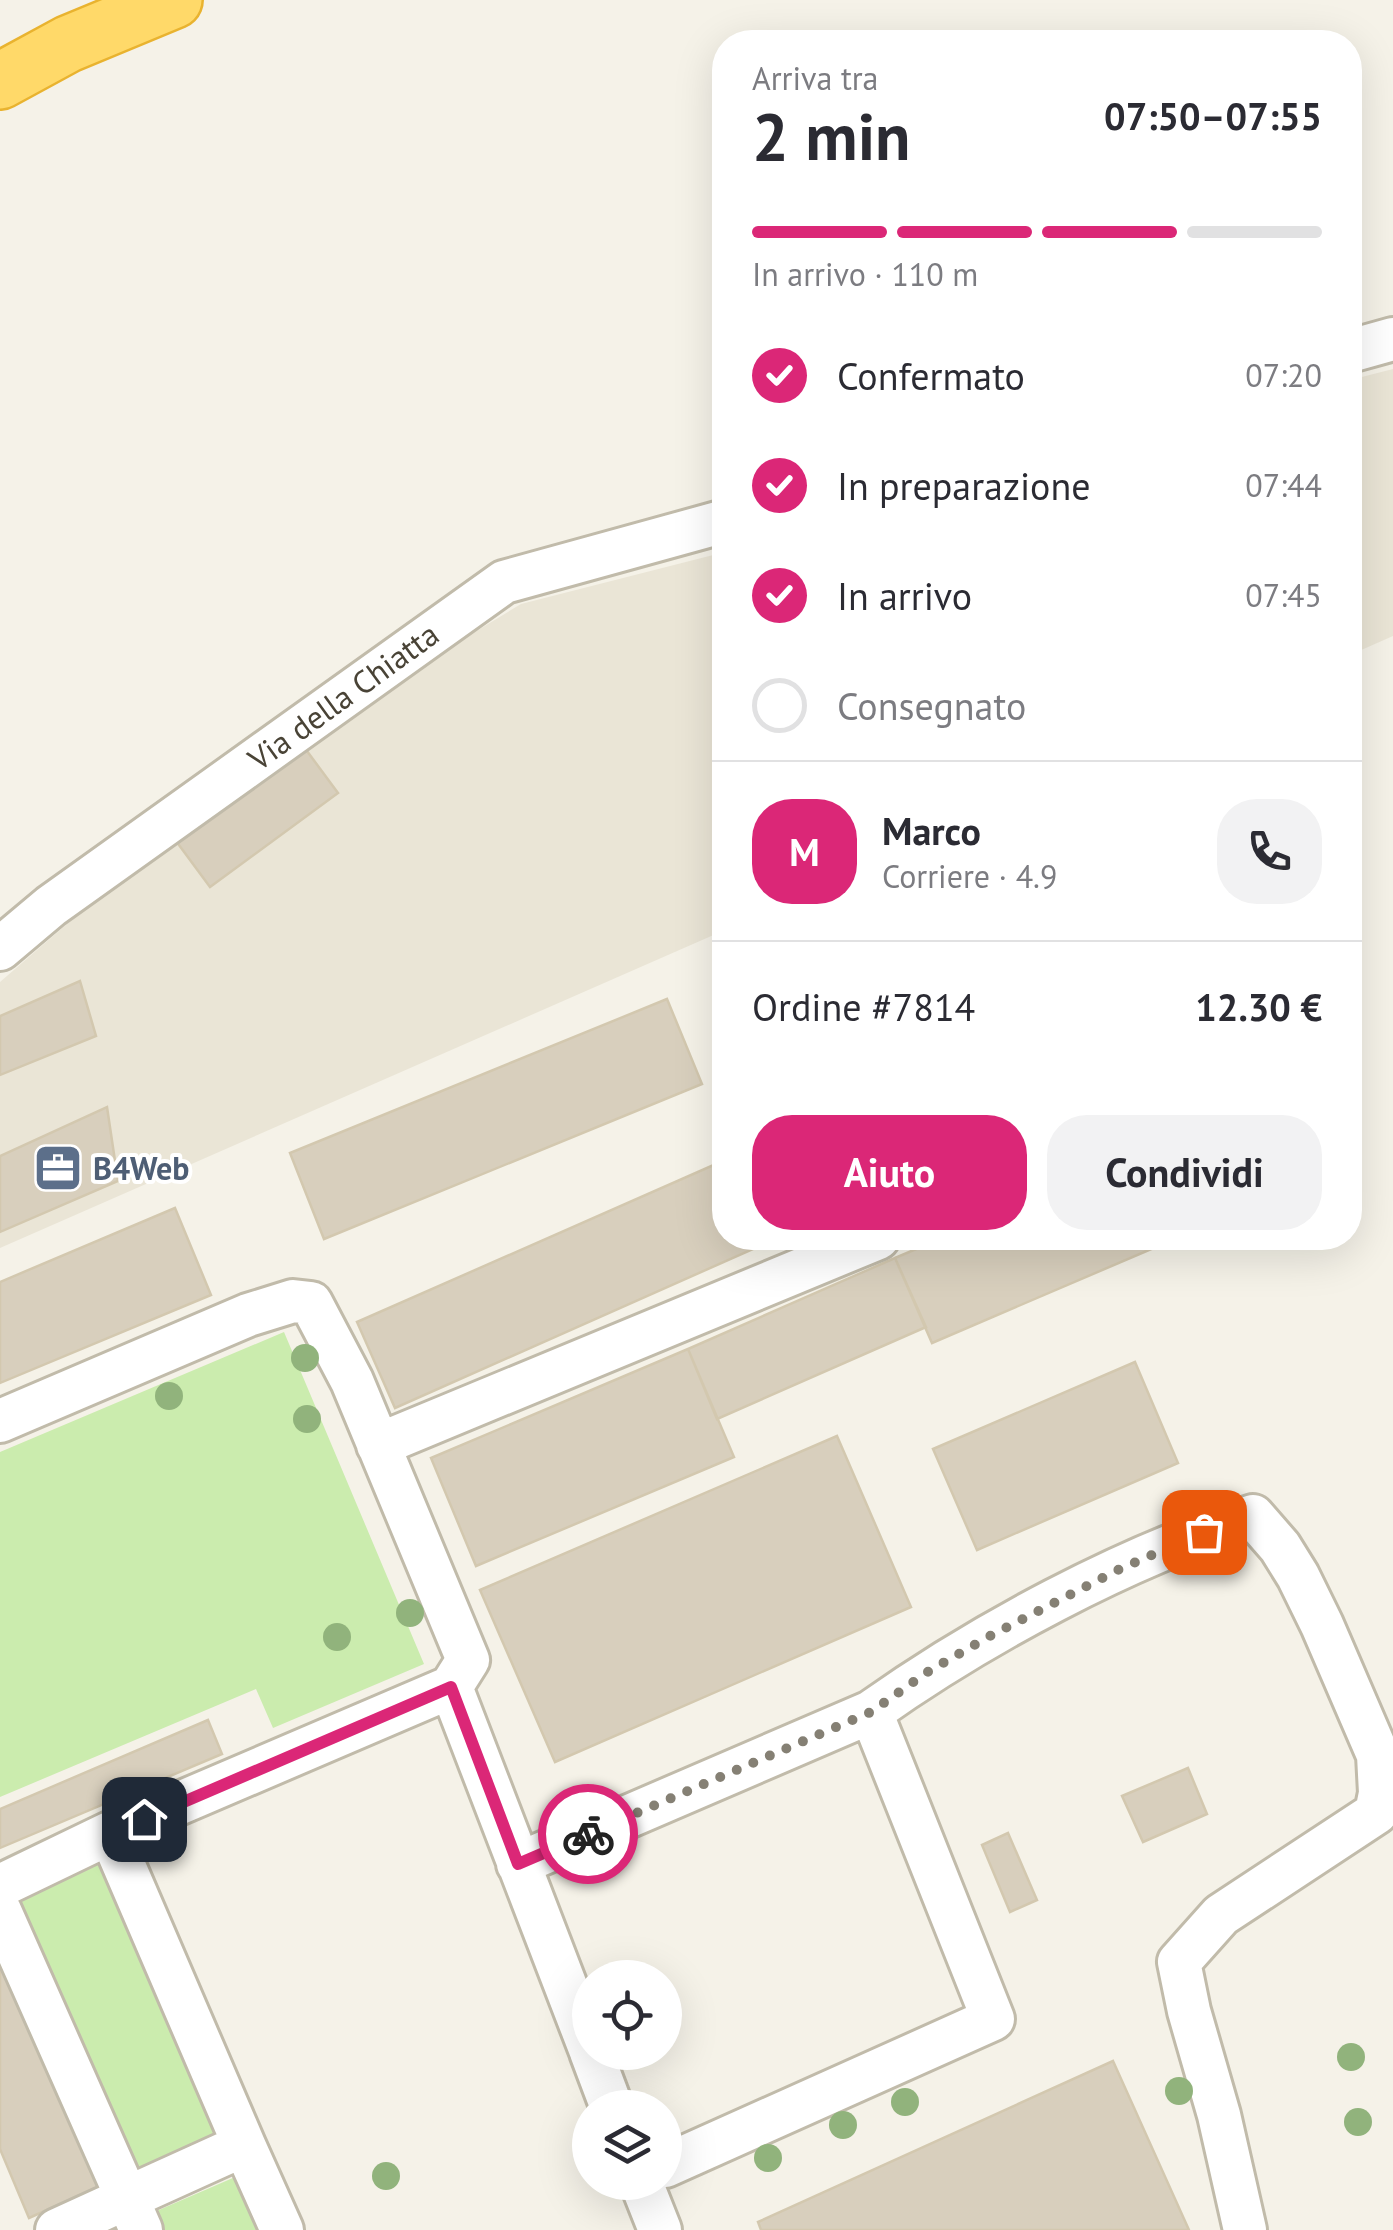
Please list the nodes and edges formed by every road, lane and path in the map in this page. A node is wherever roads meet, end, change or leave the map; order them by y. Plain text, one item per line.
1 (90, 0) edge
2 (174, 0) edge
3 (0, 36) edge
4 (0, 80) edge
5 (1393, 339) edge
6 (1362, 348) edge
7 (712, 525) edge
8 (0, 949) edge
9 (824, 1250) edge
10 (0, 1421) edge
11 (378, 1445) junction
12 (451, 1687) junction
13 (871, 1712) junction
14 (110, 1833) junction
15 (518, 1864) junction
16 (0, 1886) edge
17 (0, 1911) edge
18 (572, 2002) edge
19 (244, 2145) junction
20 (682, 2158) edge
21 (649, 2200) edge
22 (134, 2214) edge
23 (1244, 2223) edge
24 (57, 2230) edge
25 (282, 2230) edge
26 (660, 2230) edge

1 - 3 highway
2 - 4 highway
5 - 6 street
7 - 8 street, Via della Chiatta
9 - 11 street
10 - 11 street
11 - 12 street
12 - 14 street
12 - 15 street
13 - 15 street
13 - 20 street
13 - 23 street
14 - 16 street
14 - 19 street
15 - 18 street
17 - 22 street
19 - 22 street
19 - 25 street
21 - 26 street
22 - 24 street

